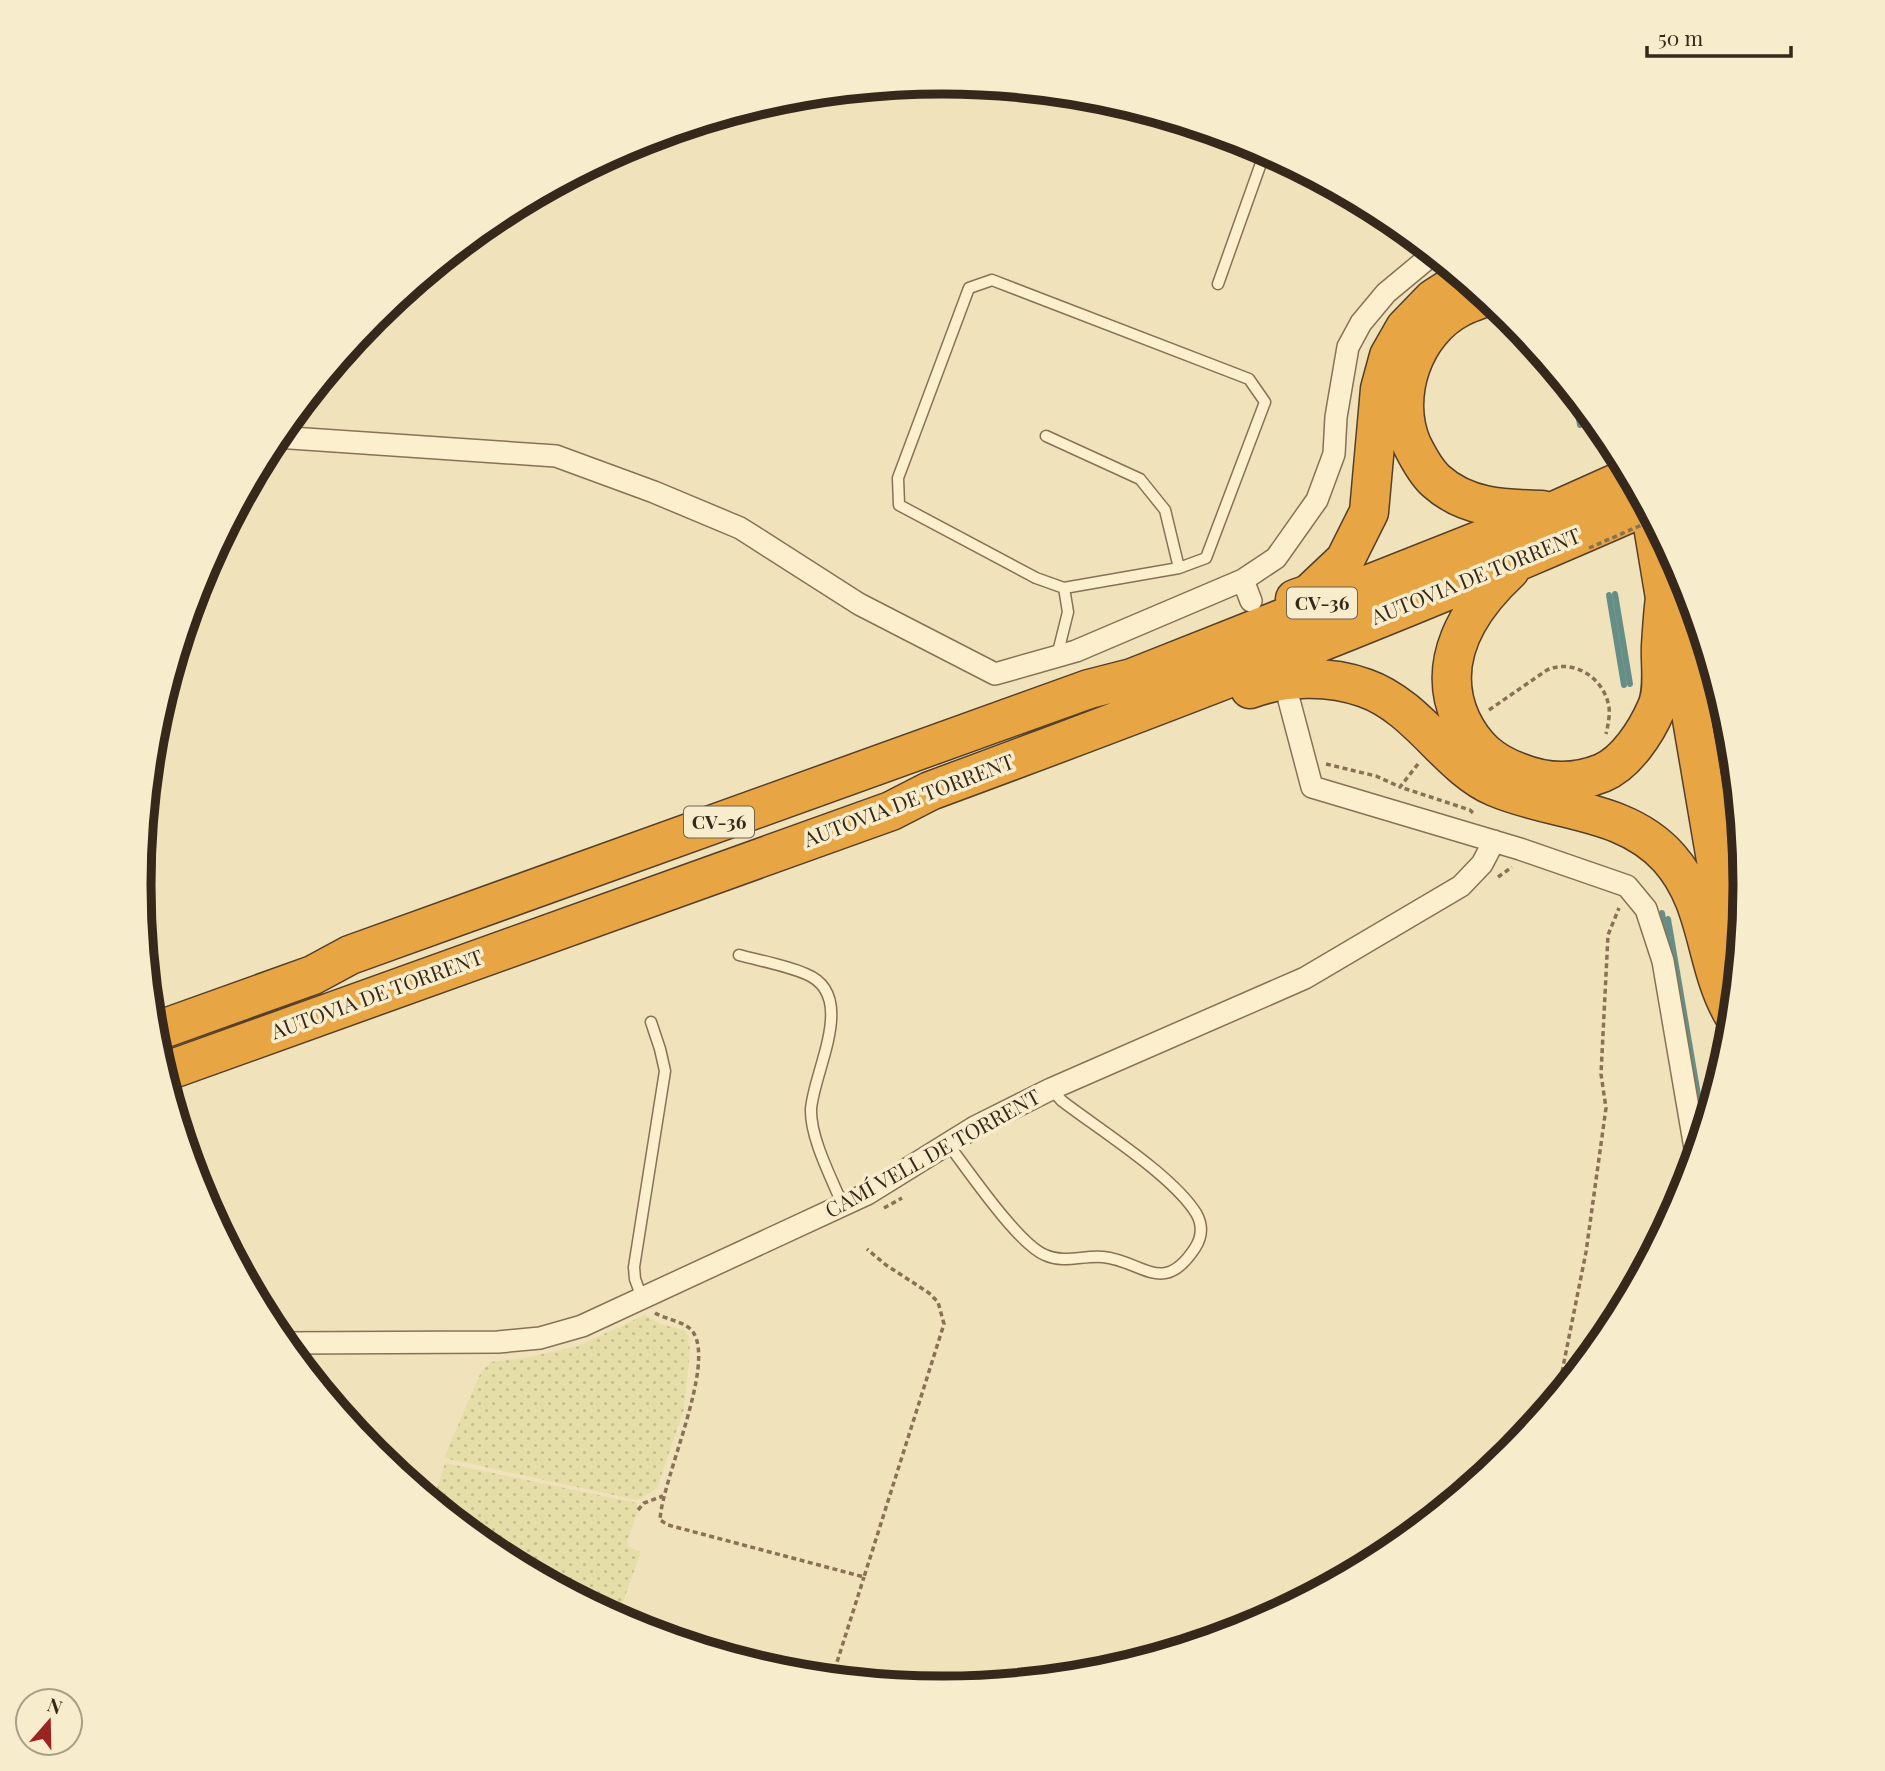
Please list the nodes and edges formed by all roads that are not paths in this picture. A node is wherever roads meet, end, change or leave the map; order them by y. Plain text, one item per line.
1 (1261, 162) edge
2 (1426, 260) edge
3 (1218, 284) dead end
4 (1456, 284) edge
5 (1475, 301) edge
6 (1046, 436) dead end
7 (291, 438) edge
8 (1624, 483) edge
9 (1638, 509) edge
10 (1578, 528) junction
11 (1656, 546) edge
12 (1522, 559) junction
13 (1179, 568) junction
14 (1243, 580) junction
15 (1065, 588) junction
16 (1665, 598) junction
17 (1251, 601) dead end
18 (1058, 656) junction
19 (1089, 689) junction
20 (1289, 700) dead end
21 (891, 811) junction
22 (1494, 841) junction
23 (1731, 950) edge
24 (350, 954) junction
25 (739, 955) dead end
26 (1725, 1000) edge
27 (162, 1011) edge
28 (651, 1022) dead end
29 (165, 1028) edge
30 (173, 1069) edge
31 (1051, 1089) junction
32 (1693, 1137) edge
33 (948, 1144) junction
34 (843, 1206) junction
35 (642, 1298) junction
36 (298, 1343) edge

1 - 3 lane
2 - 14 street
4 - 19 highway
5 - 10 highway
6 - 13 lane
7 - 18 street
8 - 10 highway, AUTOVIA DE TORRENT / CV-36
9 - 10 highway, AUTOVIA DE TORRENT / CV-36
10 - 12 highway, AUTOVIA DE TORRENT / CV-36
10 - 19 highway, AUTOVIA DE TORRENT / CV-36
11 - 16 highway
12 - 16 highway
12 - 21 highway, AUTOVIA DE TORRENT / CV-36
13 - 15 lane
13 - 15 lane
14 - 17 street
14 - 18 street
15 - 18 lane
16 - 23 highway
19 - 24 highway, AUTOVIA DE TORRENT / CV-36
20 - 22 street
21 - 26 highway
21 - 30 highway, AUTOVIA DE TORRENT / CV-36
22 - 31 street, CAMÍ VELL DE TORRENT
22 - 32 street
24 - 27 highway
24 - 29 highway, AUTOVIA DE TORRENT / CV-36
25 - 34 lane
28 - 35 lane
31 - 33 street, CAMÍ VELL DE TORRENT
31 - 33 lane
33 - 34 street, CAMÍ VELL DE TORRENT
34 - 35 street, CAMÍ VELL DE TORRENT
35 - 36 street, CAMÍ VELL DE TORRENT

